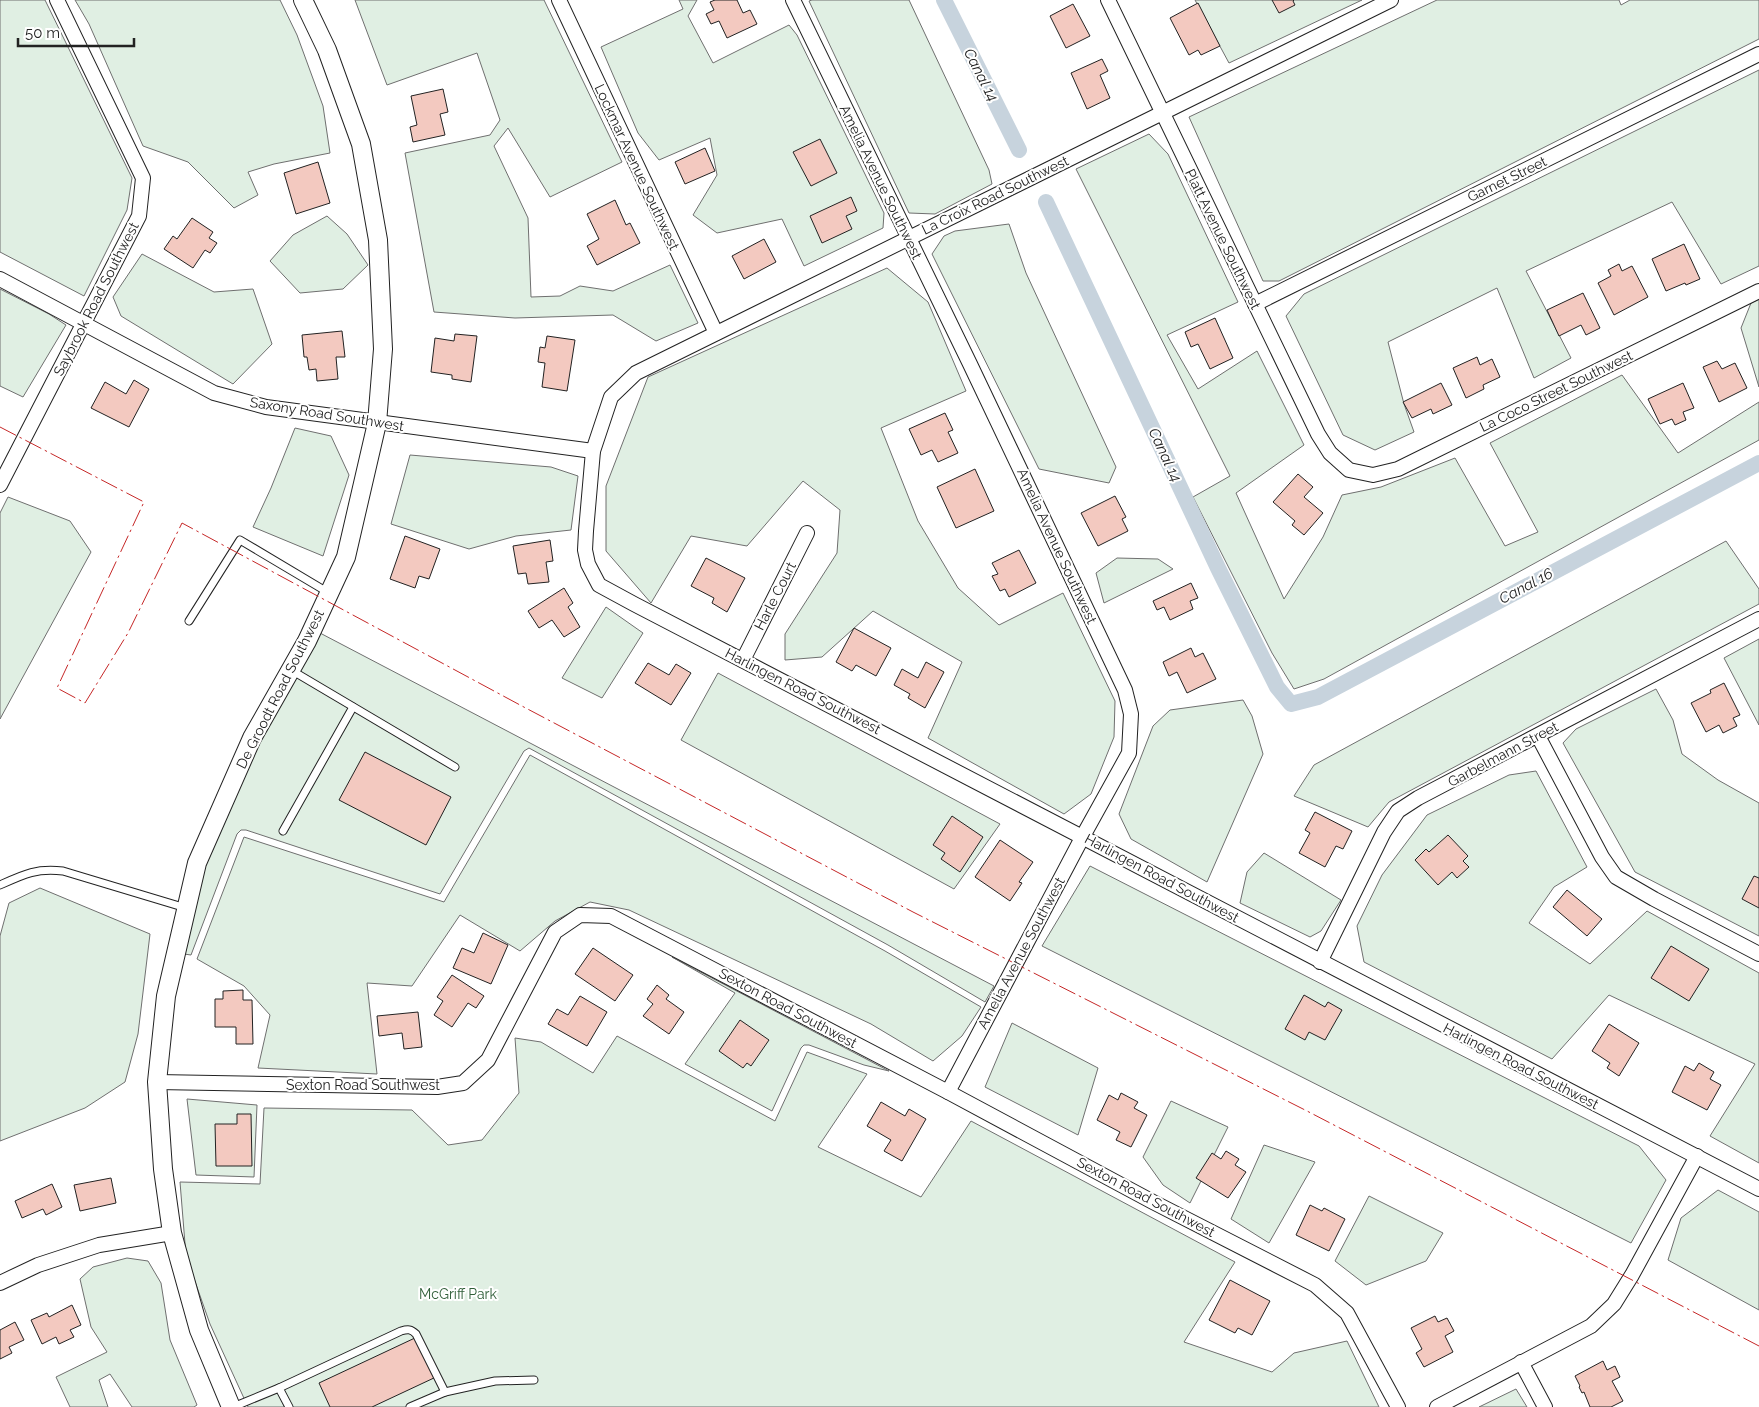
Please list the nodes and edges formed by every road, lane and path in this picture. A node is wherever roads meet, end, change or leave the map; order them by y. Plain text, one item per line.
1 (57, 0) edge
2 (303, 0) edge
3 (559, 0) edge
4 (793, 0) edge
5 (1108, 0) edge
6 (1391, 0) edge
7 (1759, 54) edge
8 (1162, 112) junction
9 (908, 238) junction
10 (0, 278) edge
11 (1759, 291) edge
12 (1255, 304) junction
13 (84, 323) junction
14 (716, 333) junction
15 (378, 423) junction
16 (593, 451) junction
17 (1349, 470) joint
18 (0, 485) edge
19 (806, 532) dead end
20 (585, 550) joint
21 (329, 593) junction
22 (1759, 619) edge
23 (189, 622) dead end
24 (743, 660) junction
25 (291, 670) junction
26 (353, 707) junction
27 (1538, 736) junction
28 (455, 767) dead end
29 (283, 831) dead end
30 (1083, 836) junction
31 (0, 885) edge
32 (187, 908) junction
33 (1759, 954) edge
34 (1320, 962) junction
35 (157, 1082) junction
36 (948, 1092) junction
37 (1697, 1156) junction
38 (1759, 1189) edge
39 (172, 1233) junction
40 (0, 1283) edge
41 (1522, 1362) junction
42 (534, 1380) dead end
43 (279, 1388) junction
44 (446, 1392) junction
45 (232, 1407) edge
46 (289, 1407) edge
47 (410, 1407) edge
48 (1398, 1407) edge
49 (1438, 1407) edge
50 (1545, 1407) edge

1 - 13 street, Saybrook Road Southwest
2 - 15 street, De Groodt Road Southwest
3 - 14 street, Lockmar Avenue Southwest
4 - 9 street, Amelia Avenue Southwest
5 - 8 street, Platt Avenue Southwest
6 - 8 street, La Croix Road Southwest
7 - 12 street, Garnet Street
8 - 9 street, La Croix Road Southwest
8 - 12 street, Platt Avenue Southwest
9 - 14 street, La Croix Road Southwest
9 - 30 street, Amelia Avenue Southwest
10 - 13 street, Saxony Road Southwest
11 - 17 street, La Coco Street Southwest
12 - 17 street, Platt Avenue Southwest
13 - 15 street, Saxony Road Southwest
13 - 18 street, Saybrook Road Southwest
14 - 16 street, La Croix Road Southwest
15 - 16 street, Saxony Road Southwest
15 - 21 street, De Groodt Road Southwest
16 - 20 street, La Croix Road Southwest
19 - 24 street, Harle Court
20 - 24 street, Harlingen Road Southwest
21 - 23 lane
21 - 25 street, De Groodt Road Southwest
22 - 27 street, Garbelmann Street
24 - 30 street, Harlingen Road Southwest
25 - 26 lane
25 - 32 street, De Groodt Road Southwest
26 - 28 lane
26 - 29 lane
27 - 33 street
27 - 34 street, Garbelmann Street
30 - 34 street, Harlingen Road Southwest
30 - 36 street, Amelia Avenue Southwest
31 - 32 lane
32 - 35 street, De Groodt Road Southwest
34 - 37 street, Harlingen Road Southwest
35 - 36 street, Sexton Road Southwest
35 - 39 street, De Groodt Road Southwest
36 - 48 street, Sexton Road Southwest
37 - 38 street, Harlingen Road Southwest
37 - 41 street
39 - 40 street
39 - 45 street, De Groodt Road Southwest
41 - 49 street
41 - 50 street
42 - 44 lane
43 - 44 lane
43 - 45 lane
43 - 46 lane
44 - 47 lane

